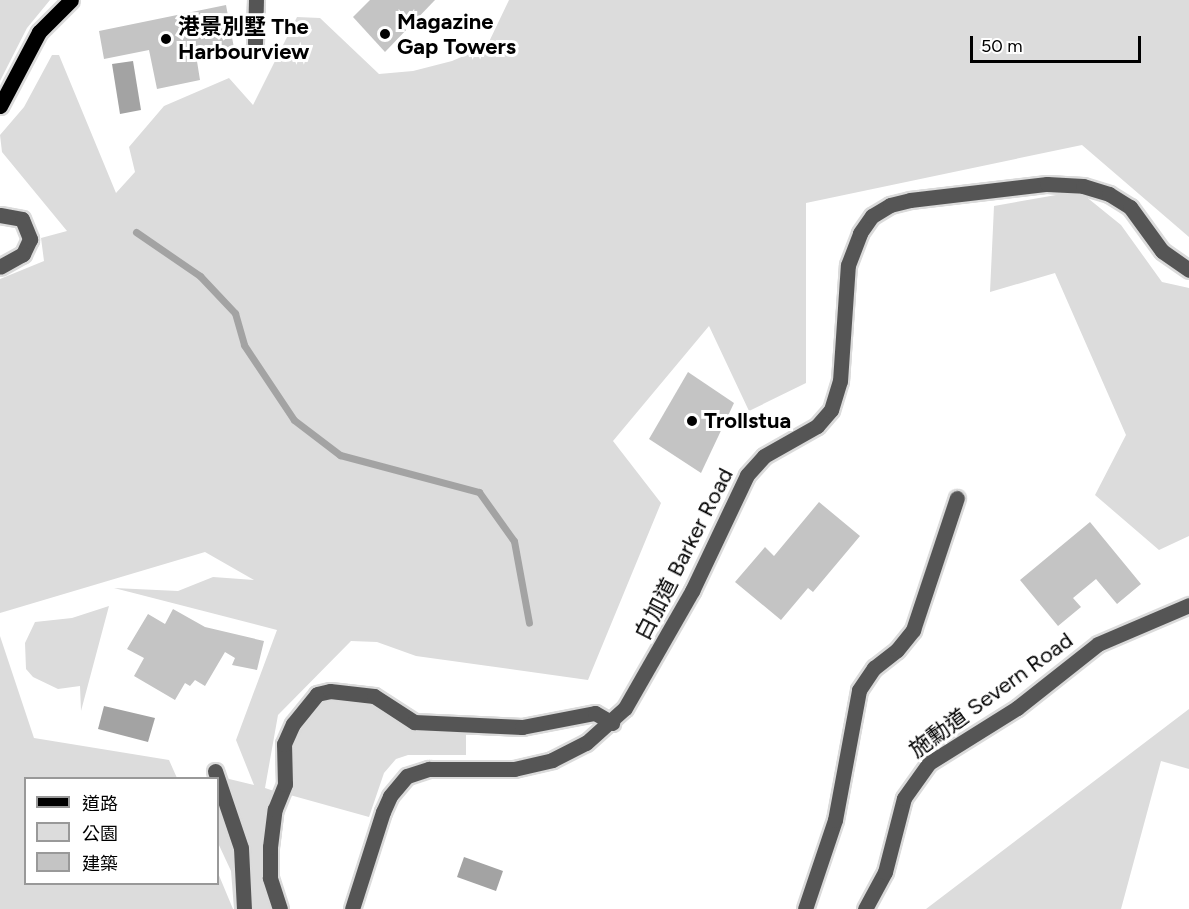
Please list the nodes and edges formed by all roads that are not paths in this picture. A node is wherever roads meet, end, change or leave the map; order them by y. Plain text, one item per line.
1 (71, 0) edge
2 (256, 0) edge
3 (255, 43) dead end
4 (0, 106) edge
5 (0, 215) edge
6 (0, 267) edge
7 (1189, 270) edge
8 (957, 498) dead end
9 (1189, 605) edge
10 (612, 723) junction
11 (215, 771) dead end
12 (217, 777) edge
13 (219, 783) edge
14 (244, 909) edge
15 (280, 909) edge
16 (352, 909) edge
17 (805, 909) edge
18 (865, 909) edge

1 - 4 main road
2 - 3 street
5 - 6 street
7 - 10 street, 白加道 Barker Road
8 - 17 street
9 - 18 street, 施勳道 Severn Road
10 - 15 street
10 - 16 street, 白加道 Barker Road
11 - 12 street
13 - 14 street

